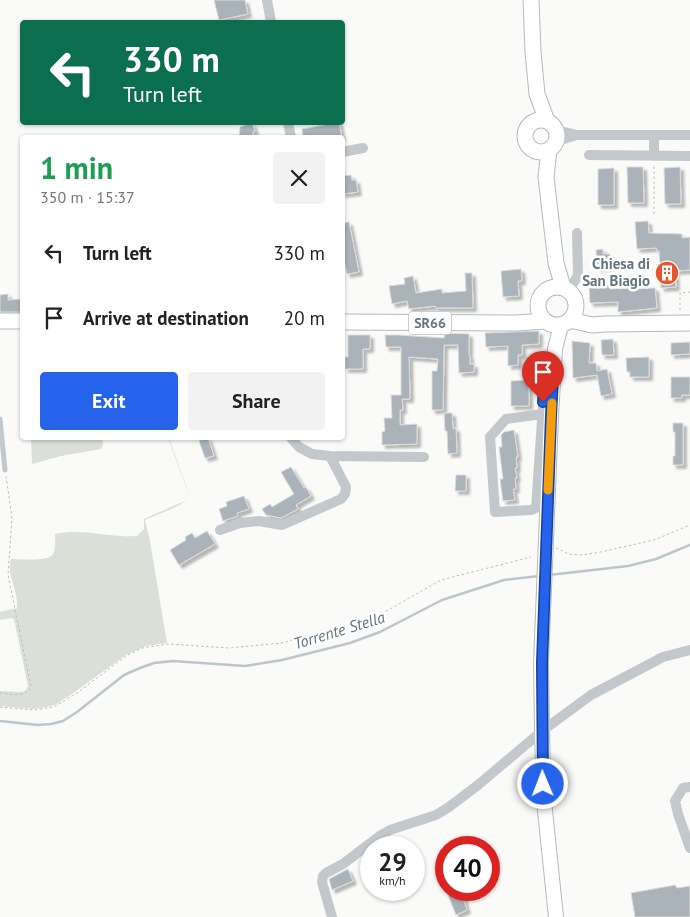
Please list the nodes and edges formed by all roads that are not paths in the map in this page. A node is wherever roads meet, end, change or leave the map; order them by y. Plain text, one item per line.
1 (267, 0) edge
2 (531, 0) edge
3 (271, 20) edge
4 (690, 135) edge
5 (546, 136) junction
6 (654, 136) junction
7 (363, 148) dead end
8 (345, 151) edge
9 (589, 155) dead end
10 (654, 156) junction
11 (690, 156) edge
12 (577, 233) dead end
13 (560, 288) junction
14 (538, 305) junction
15 (560, 319) junction
16 (0, 321) edge
17 (20, 321) edge
18 (345, 322) edge
19 (517, 323) junction
20 (685, 323) edge
21 (553, 378) junction
22 (542, 414) junction
23 (0, 419) edge
24 (293, 440) edge
25 (330, 456) junction
26 (424, 457) dead end
27 (5, 470) road end
28 (220, 530) dead end
29 (690, 650) edge
30 (542, 731) junction
31 (690, 787) edge
32 (690, 848) edge
33 (332, 917) edge
34 (556, 917) edge

1 - 3 street
2 - 5 main road
4 - 6 street
5 - 6 street
5 - 13 main road
6 - 10 street
7 - 8 street
9 - 10 street
10 - 11 street
12 - 13 street
13 - 14 main road
13 - 15 main road
14 - 15 main road
14 - 19 main road
15 - 19 main road, SR66
15 - 20 main road, SR66
15 - 21 street
16 - 17 main road
18 - 19 main road, SR66
21 - 22 street
21 - 30 street
22 - 22 street
23 - 27 lane
24 - 25 street
25 - 26 street
25 - 28 street
29 - 30 street
30 - 33 street
30 - 34 street
31 - 32 street

